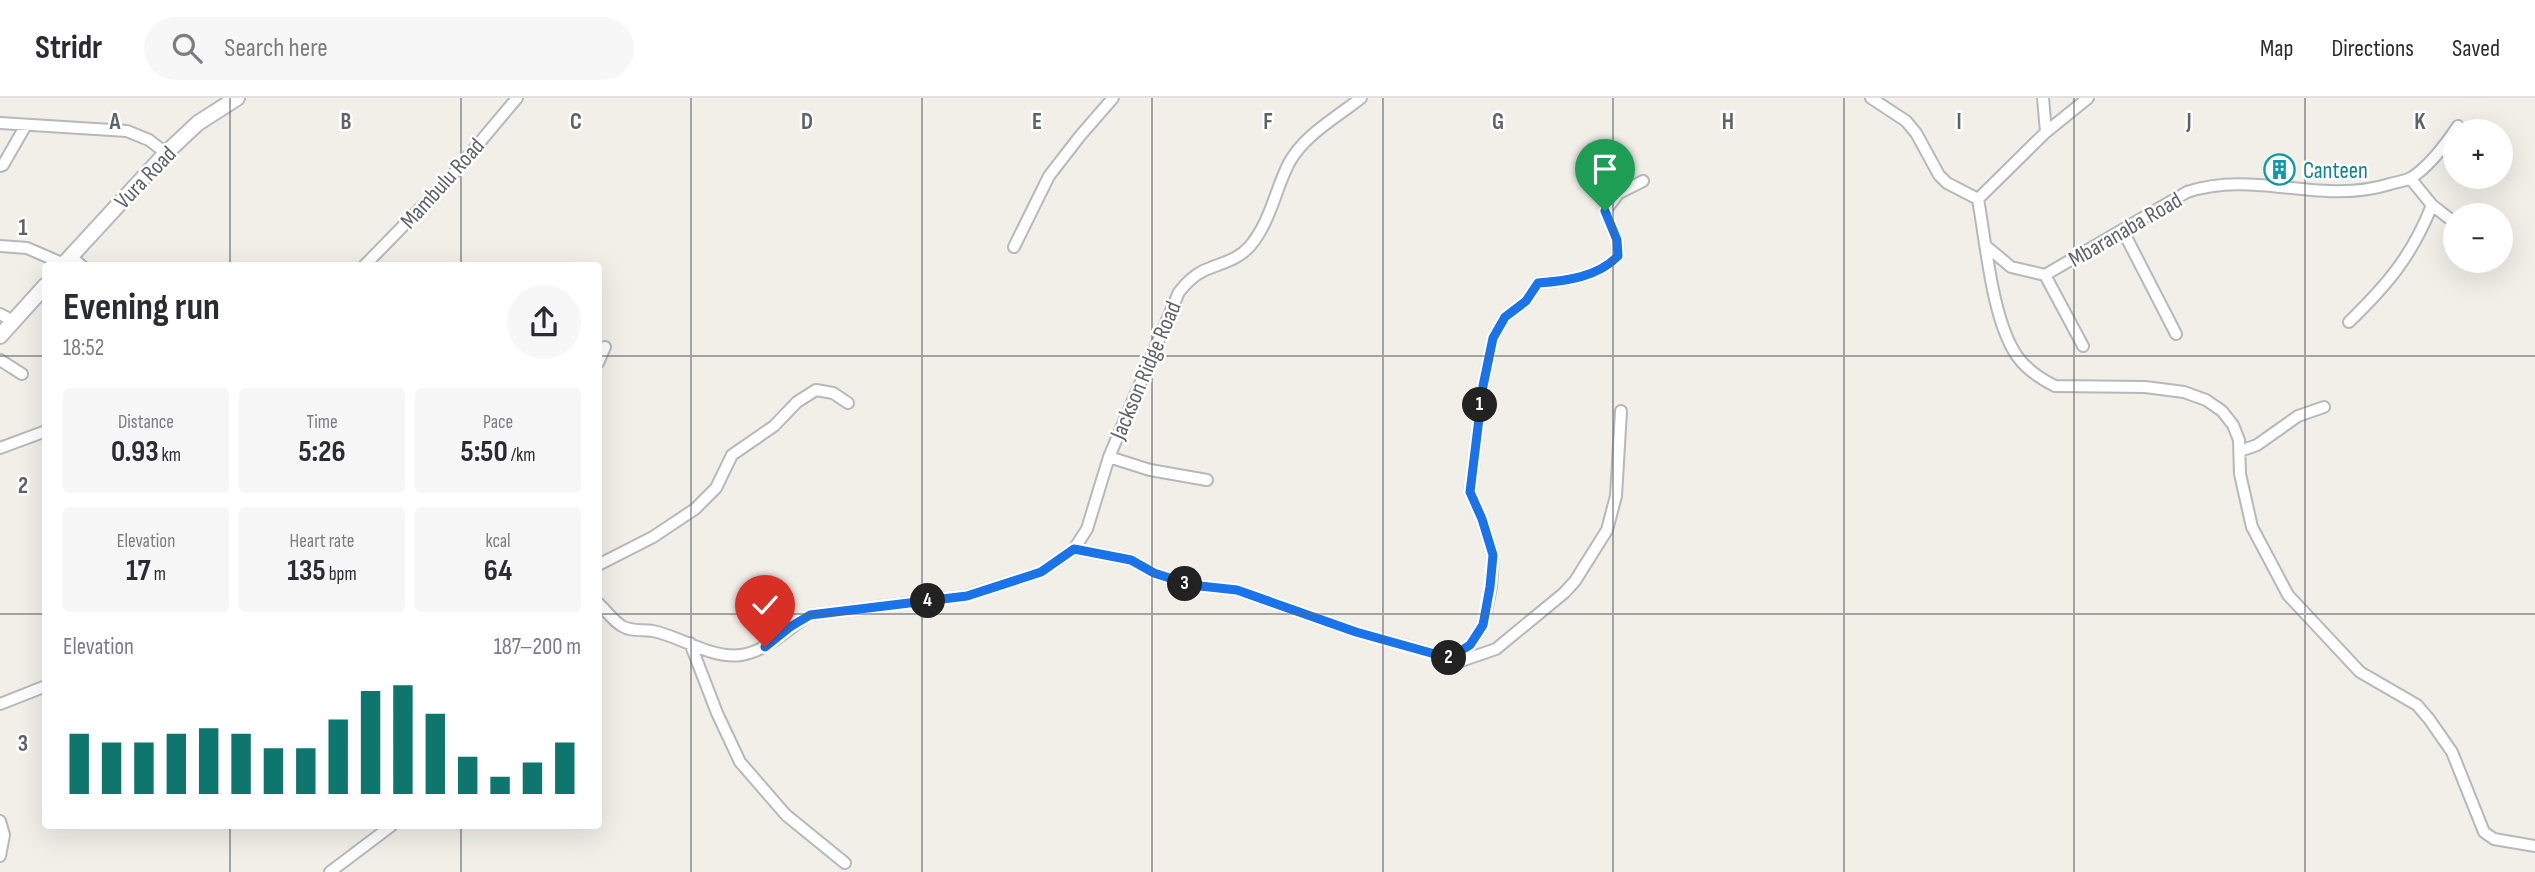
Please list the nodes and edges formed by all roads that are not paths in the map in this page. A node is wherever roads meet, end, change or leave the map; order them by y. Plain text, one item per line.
1 (237, 98) edge
2 (517, 98) edge
3 (1112, 98) edge
4 (1361, 98) edge
5 (1871, 98) edge
6 (2043, 98) edge
7 (2088, 98) edge
8 (0, 123) edge
9 (26, 125) junction
10 (2046, 132) junction
11 (2443, 145) edge
12 (166, 153) junction
13 (0, 166) edge
14 (2410, 178) junction
15 (1643, 181) dead end
16 (1978, 199) junction
17 (2432, 205) junction
18 (2443, 214) edge
19 (2123, 231) junction
20 (0, 246) edge
21 (1986, 246) junction
22 (1014, 247) dead end
23 (67, 262) edge
24 (71, 262) edge
25 (368, 262) edge
26 (2045, 275) junction
27 (42, 288) edge
28 (7, 318) edge
29 (2349, 322) dead end
30 (2176, 334) dead end
31 (0, 336) edge
32 (2082, 346) dead end
33 (605, 348) dead end
34 (602, 354) edge
35 (0, 360) edge
36 (22, 374) dead end
37 (848, 403) dead end
38 (2324, 407) dead end
39 (1621, 411) dead end
40 (42, 432) edge
41 (0, 448) edge
42 (2240, 452) junction
43 (1108, 457) junction
44 (1207, 480) dead end
45 (1074, 549) junction
46 (602, 563) edge
47 (602, 607) edge
48 (690, 643) junction
49 (1449, 658) junction
50 (42, 688) edge
51 (0, 704) edge
52 (0, 821) edge
53 (387, 829) edge
54 (2535, 846) edge
55 (0, 856) edge
56 (845, 863) dead end
57 (330, 872) edge

1 - 12 street, Vura Road
2 - 25 street, Mambulu Road
3 - 22 street
4 - 43 street, Jackson Ridge Road
5 - 16 street
6 - 10 street
7 - 10 street
8 - 9 street
9 - 12 street
9 - 13 street
10 - 16 street
11 - 14 street, Mbaranaba Road
12 - 24 street, Vura Road
14 - 17 street
14 - 19 street, Mbaranaba Road
15 - 49 street
16 - 21 street
17 - 18 street
17 - 29 street
19 - 26 street, Mbaranaba Road
19 - 30 street
20 - 23 street
21 - 26 street, Mbaranaba Road
21 - 42 street
26 - 32 street
27 - 28 street
28 - 31 street
33 - 34 street
35 - 36 street
37 - 46 street
38 - 42 street
39 - 49 street
40 - 41 street
42 - 54 street
43 - 44 street
43 - 45 street, Jackson Ridge Road
45 - 48 street
45 - 49 street
47 - 48 street
48 - 56 street
50 - 51 street
52 - 55 street
53 - 57 street

